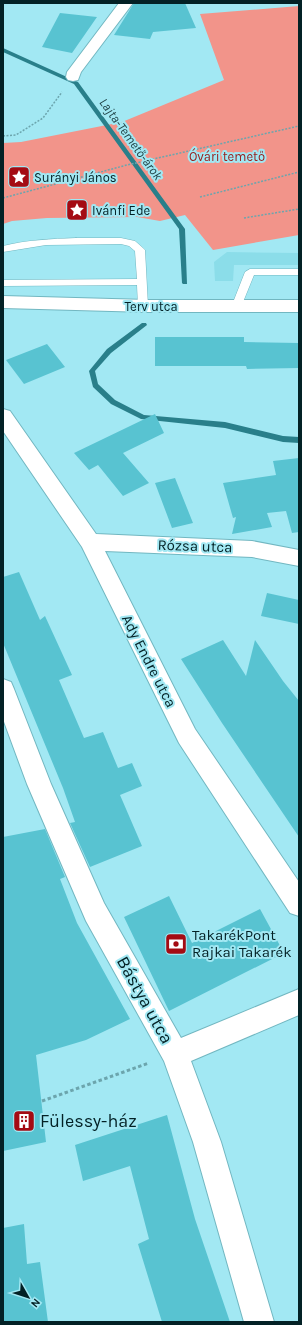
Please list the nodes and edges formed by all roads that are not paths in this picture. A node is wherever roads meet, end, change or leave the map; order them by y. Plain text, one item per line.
1 (121, 4) edge
2 (68, 83) road end
3 (3, 249) edge
4 (299, 272) edge
5 (142, 282) junction
6 (3, 283) edge
7 (3, 302) edge
8 (237, 305) junction
9 (143, 306) junction
10 (299, 306) edge
11 (3, 416) edge
12 (90, 542) junction
13 (299, 558) edge
14 (3, 689) edge
15 (299, 904) edge
16 (299, 1002) edge
17 (175, 1054) junction
18 (259, 1322) edge

1 - 2 street
3 - 5 lane
4 - 8 lane
5 - 6 lane
5 - 9 lane
7 - 9 street, Terv utca
8 - 9 street, Terv utca
8 - 10 street, Terv utca
11 - 12 street, Ady Endre utca
12 - 13 street, Rózsa utca
12 - 15 street, Ady Endre utca
14 - 17 street, Bástya utca
16 - 17 street
17 - 18 street, Bástya utca

